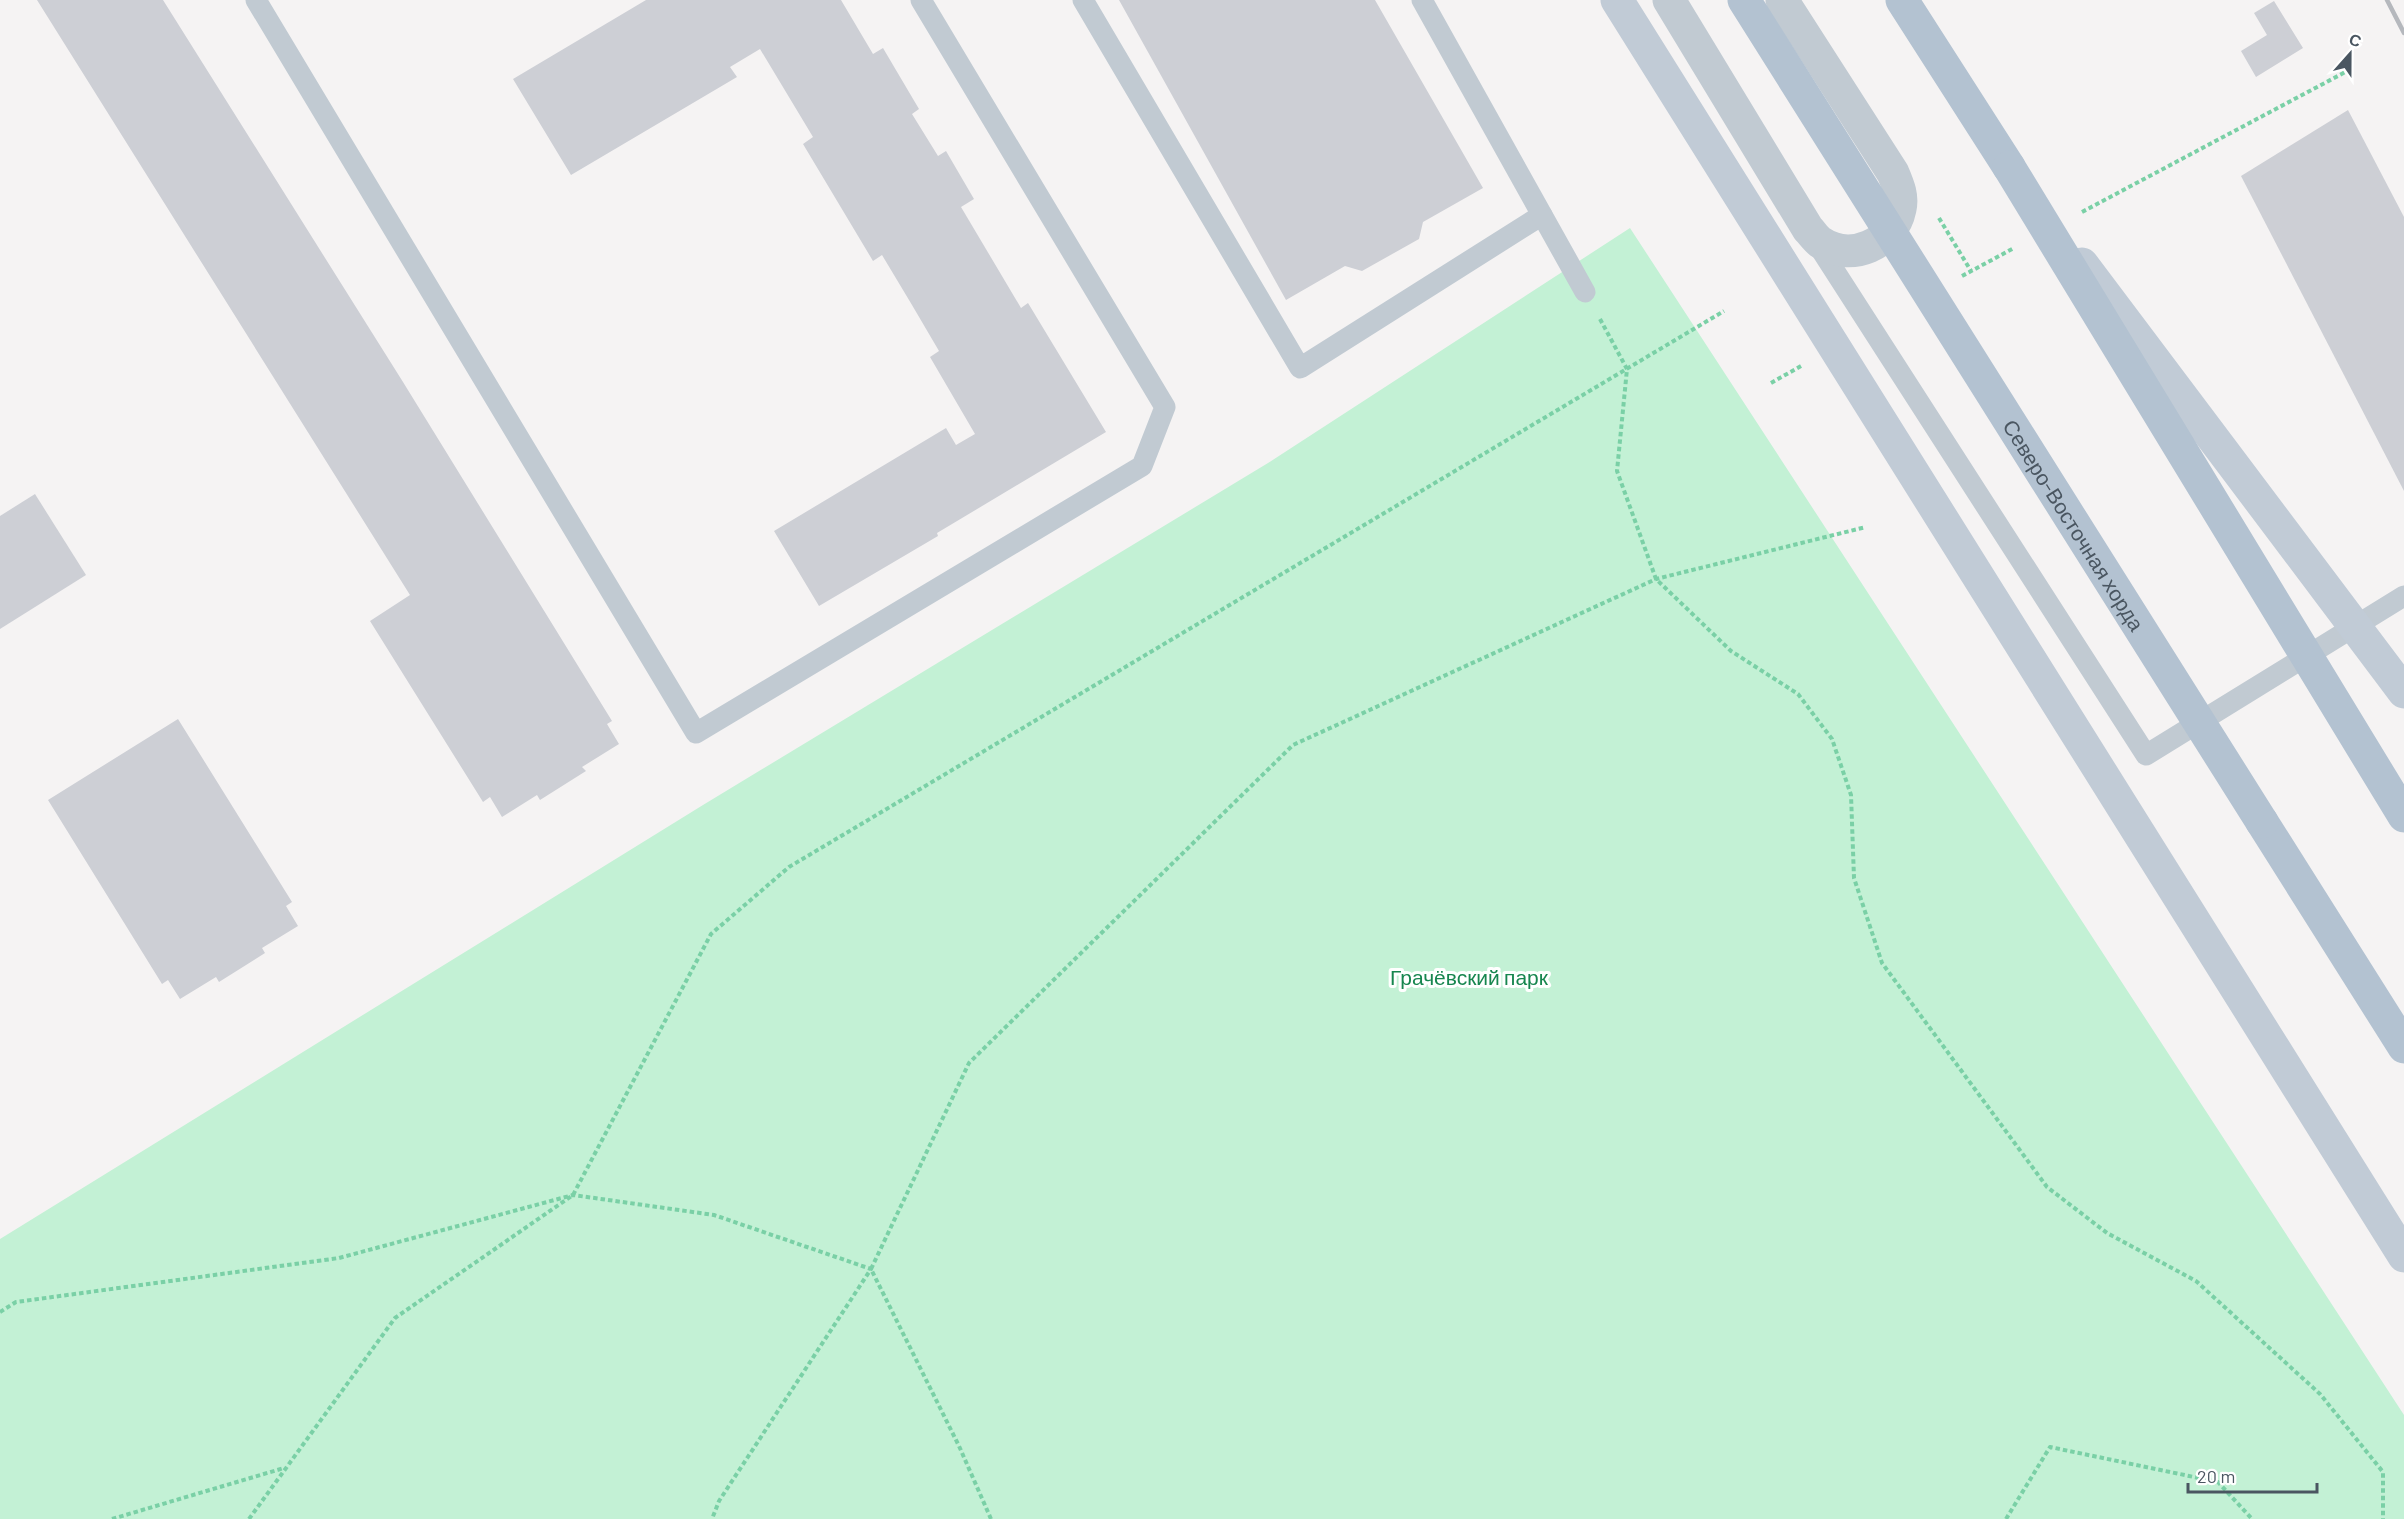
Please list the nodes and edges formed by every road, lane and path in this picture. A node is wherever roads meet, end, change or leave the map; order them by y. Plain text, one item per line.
1 (256, 0) edge
2 (921, 0) edge
3 (1083, 0) edge
4 (1422, 0) edge
5 (1617, 0) edge
6 (1669, 0) edge
7 (1744, 0) edge
8 (1782, 0) edge
9 (1902, 0) edge
10 (2351, 69) dead end
11 (2009, 166) junction
12 (1542, 215) junction
13 (2076, 215) dead end
14 (1808, 229) junction
15 (2024, 243) dead end
16 (1953, 280) dead end
17 (1585, 292) joint
18 (1724, 312) dead end
19 (1627, 369) junction
20 (1866, 527) dead end
21 (1656, 579) junction
22 (2404, 596) edge
23 (2404, 692) edge
24 (2404, 816) edge
25 (2404, 1047) edge
26 (573, 1195) junction
27 (2404, 1256) edge
28 (871, 1269) junction
29 (0, 1312) edge
30 (286, 1468) junction
31 (112, 1519) edge
32 (249, 1519) edge
33 (712, 1519) edge
34 (991, 1519) edge
35 (2006, 1519) edge
36 (2252, 1519) edge
37 (2383, 1519) edge

1 - 2 lane
3 - 12 lane
4 - 12 lane
5 - 27 main road, bridge
6 - 14 street
7 - 25 main road, Северо-Восточная хорда, bridge
8 - 14 street
9 - 11 main road
10 - 13 path
11 - 23 main road, bridge
11 - 24 main road, bridge
12 - 17 lane
14 - 22 lane
15 - 16 path
17 - 19 path
18 - 19 path
19 - 21 path
19 - 26 path
20 - 21 path
21 - 28 path
21 - 37 path
26 - 28 path
26 - 29 path
26 - 30 path
28 - 33 path
28 - 34 path
30 - 31 path
30 - 32 path
35 - 36 path

